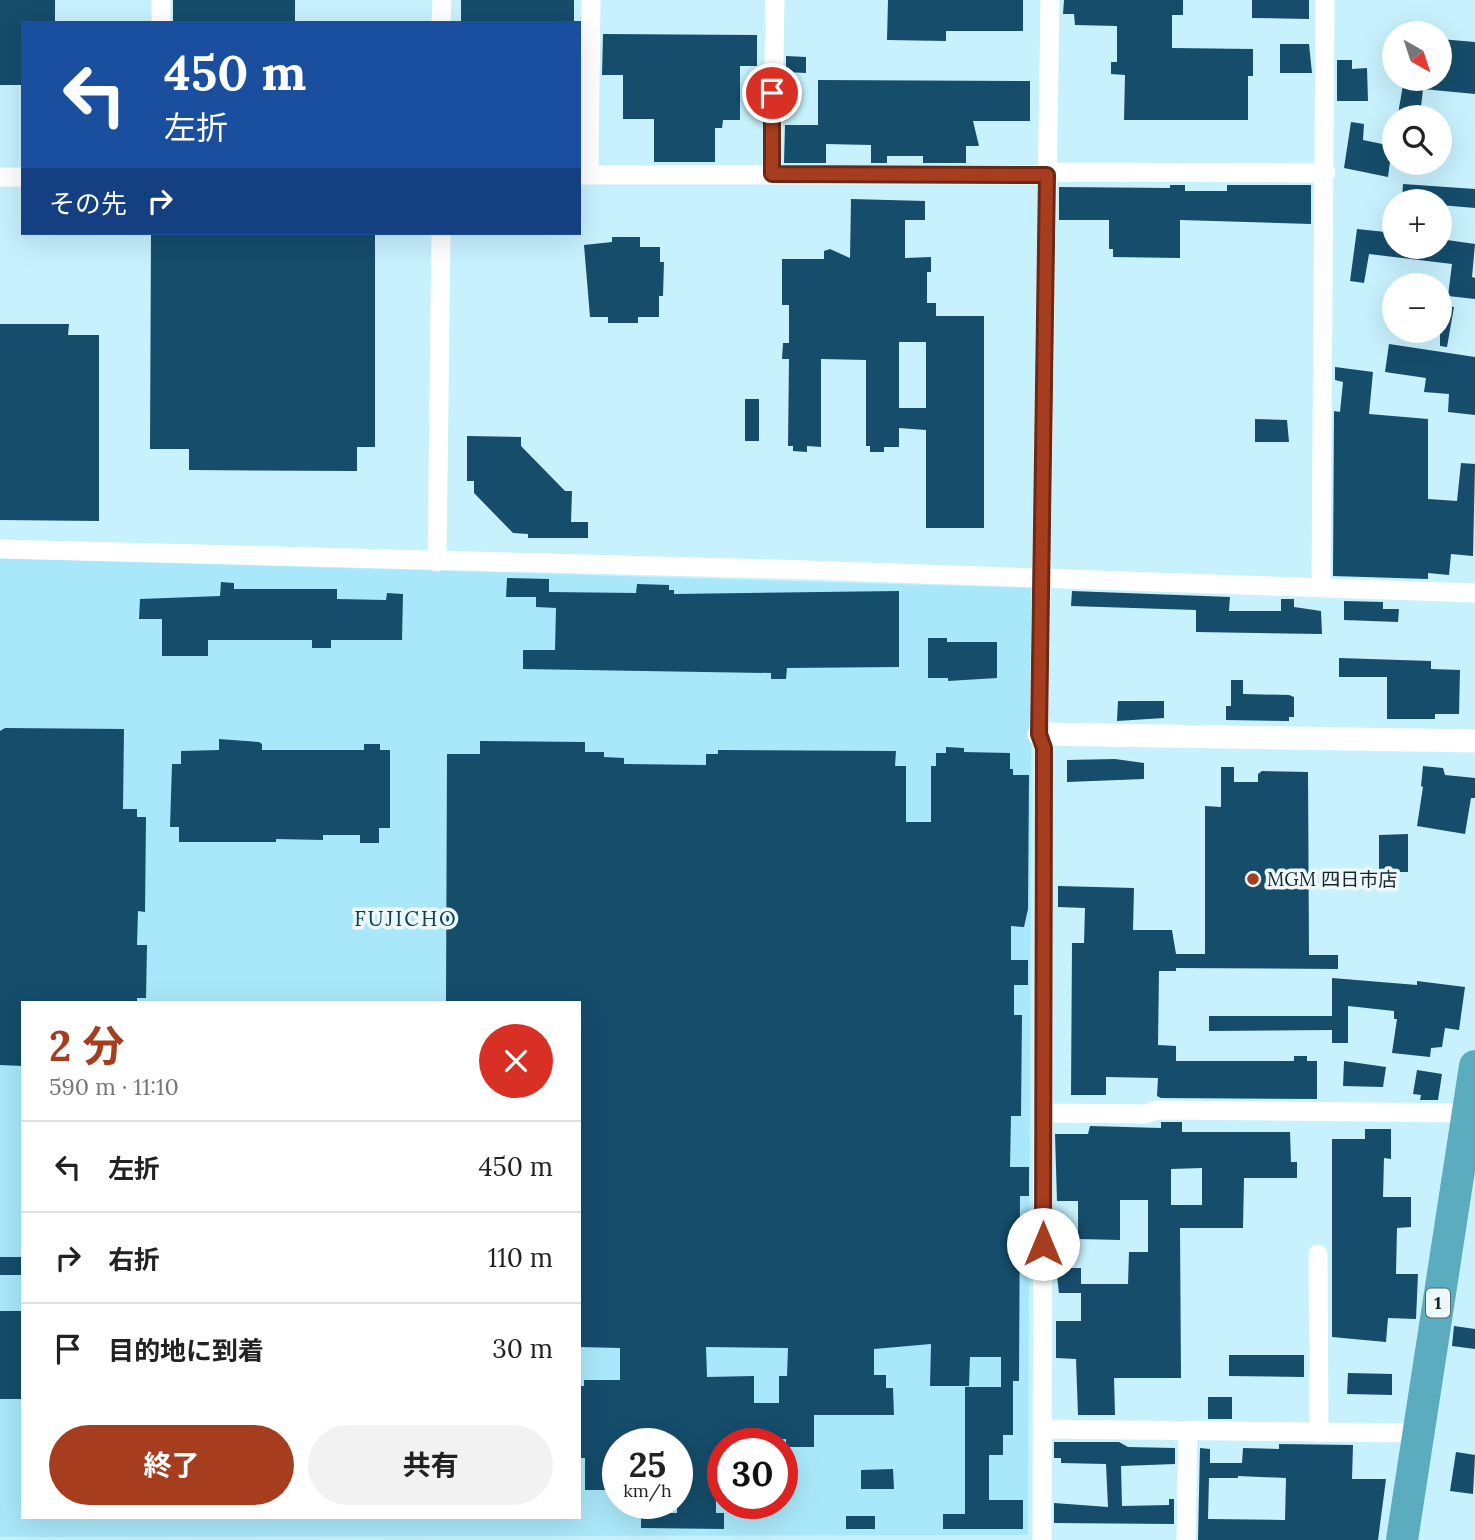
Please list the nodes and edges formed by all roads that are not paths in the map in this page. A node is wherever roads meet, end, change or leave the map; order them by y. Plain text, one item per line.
1 (161, 0) edge
2 (442, 0) edge
3 (590, 0) edge
4 (775, 0) edge
5 (1050, 0) edge
6 (1325, 0) edge
7 (161, 21) edge
8 (442, 21) edge
9 (1047, 173) junction
10 (1326, 173) junction
11 (772, 174) junction
12 (584, 175) edge
13 (0, 177) edge
14 (21, 177) edge
15 (441, 235) edge
16 (0, 549) edge
17 (437, 562) junction
18 (1041, 579) junction
19 (1321, 587) junction
20 (1475, 593) edge
21 (1039, 734) junction
22 (1475, 741) edge
23 (1475, 1066) edge
24 (1044, 1113) junction
25 (1468, 1113) junction
26 (1464, 1210) edge
27 (1318, 1254) dead end
28 (1042, 1429) junction
29 (1188, 1430) junction
30 (1319, 1433) junction
31 (1419, 1433) junction
32 (1042, 1540) edge
33 (1186, 1540) edge
34 (1402, 1540) edge

1 - 7 street
2 - 8 street
3 - 12 street
4 - 11 street
5 - 9 street
6 - 10 street
9 - 10 street
9 - 11 street
9 - 18 street
10 - 19 street
11 - 12 street
13 - 14 street
15 - 17 street
16 - 17 street
17 - 18 street
18 - 19 street
18 - 21 street
19 - 20 street
21 - 22 street
21 - 24 street
23 - 25 highway, 1
24 - 25 street
24 - 28 street
25 - 26 highway, 1
26 - 31 highway, 1
27 - 30 street
28 - 29 street
28 - 32 street
29 - 30 street
29 - 33 street
30 - 31 street
31 - 34 highway, 1

